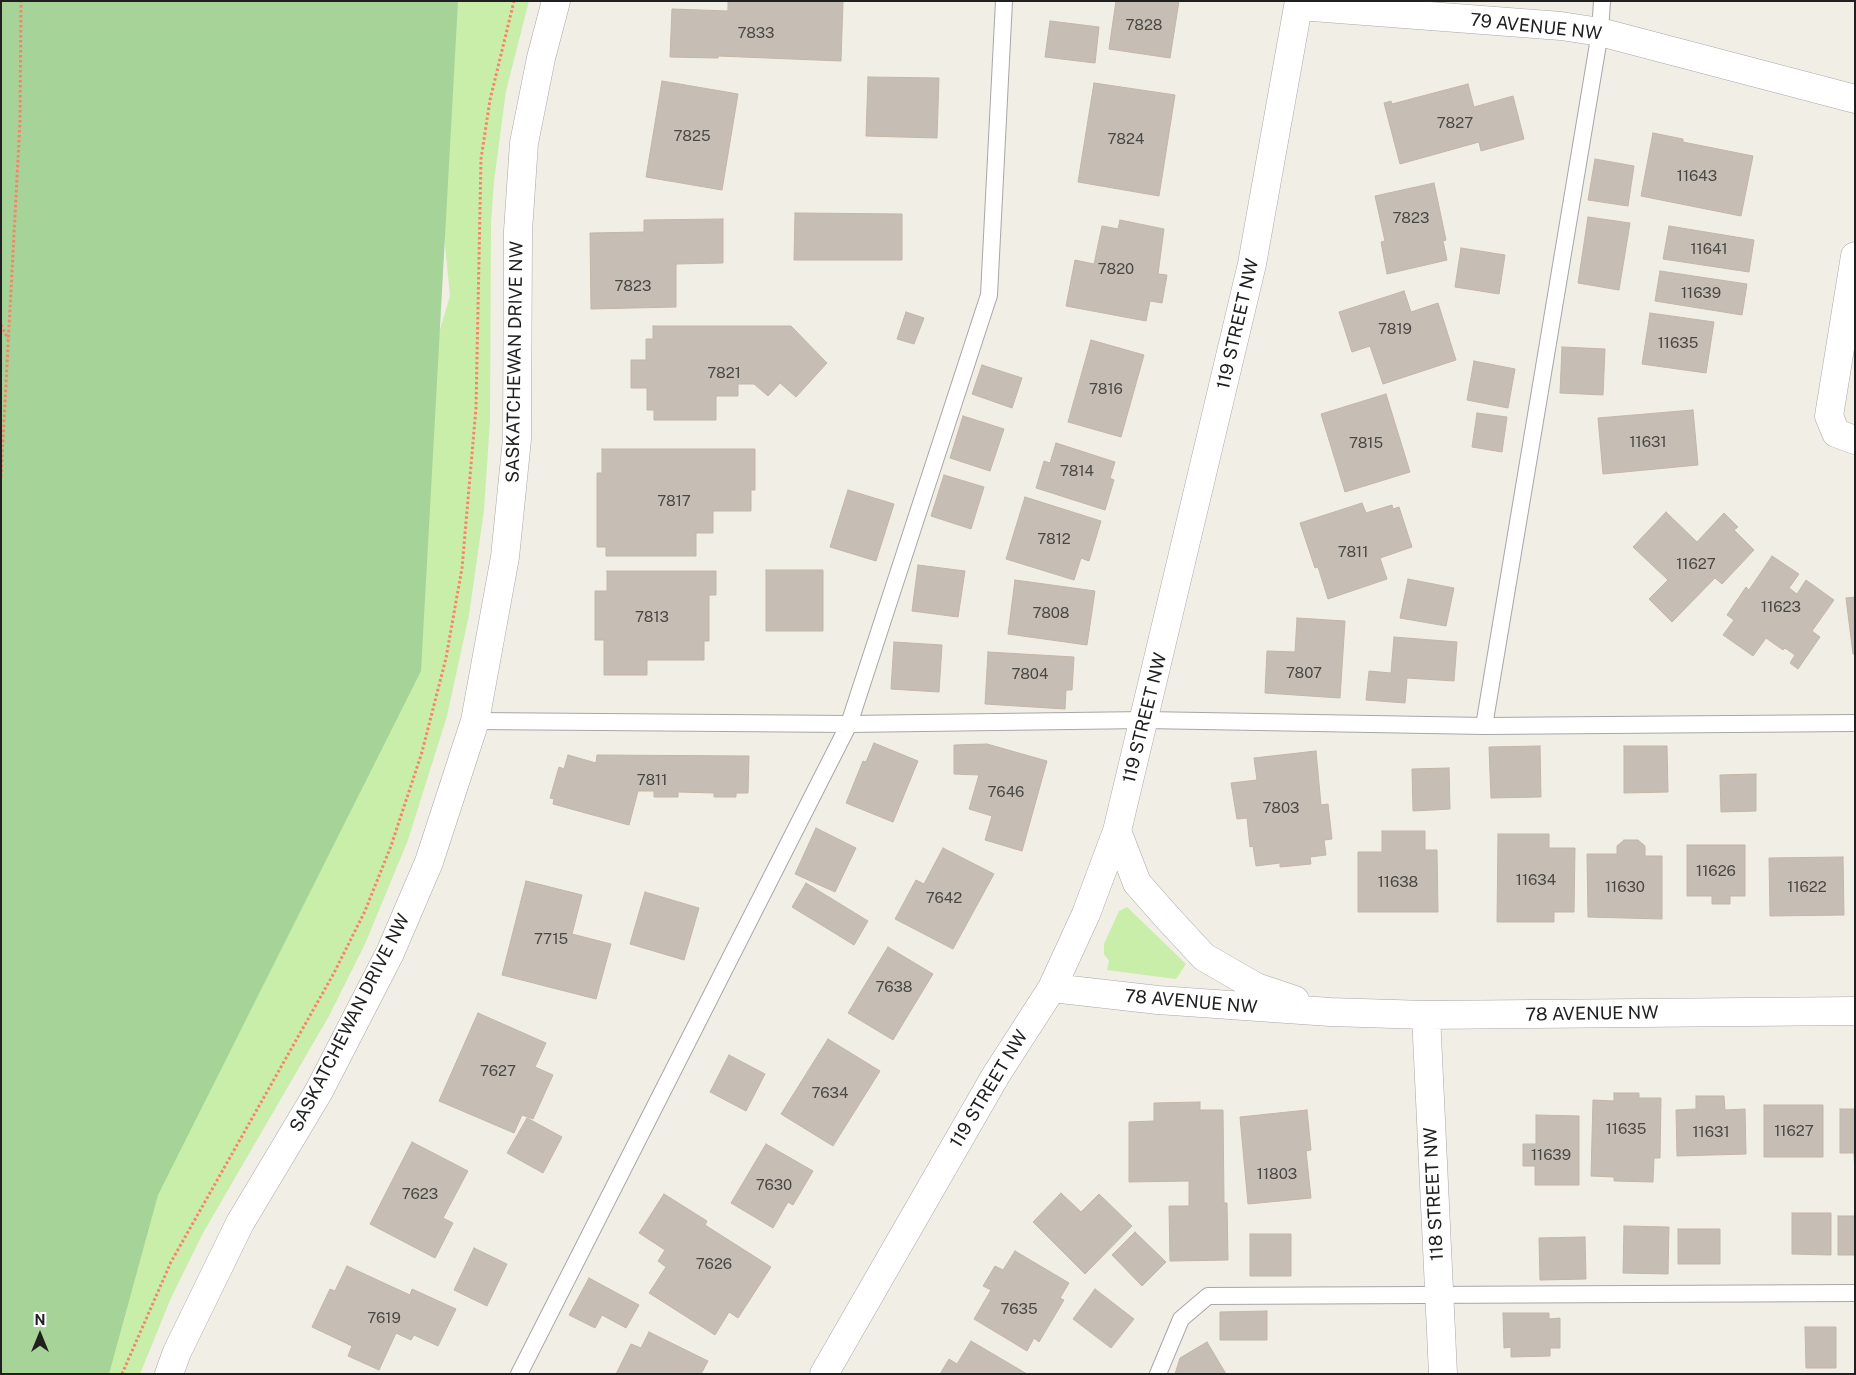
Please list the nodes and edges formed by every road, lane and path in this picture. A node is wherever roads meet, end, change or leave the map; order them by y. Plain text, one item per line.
1 (21, 1) edge
2 (514, 1) edge
3 (556, 1) edge
4 (1004, 1) edge
5 (1602, 1) edge
6 (1299, 4) edge
7 (1600, 32) junction
8 (1855, 99) edge
9 (1855, 256) edge
10 (1, 325) edge
11 (8, 339) junction
12 (1855, 440) edge
13 (1, 477) edge
14 (1145, 720) junction
15 (475, 721) junction
16 (1855, 723) edge
17 (849, 724) junction
18 (1484, 726) junction
19 (1117, 831) junction
20 (1052, 988) junction
21 (1855, 1011) edge
22 (1330, 1012) junction
23 (1426, 1015) junction
24 (1855, 1293) edge
25 (1438, 1295) junction
26 (122, 1374) edge
27 (170, 1374) edge
28 (520, 1374) edge
29 (824, 1374) edge
30 (1158, 1374) edge
31 (1443, 1374) edge

1 - 11 path
2 - 26 path
3 - 15 street, SASKATCHEWAN DRIVE NW
4 - 17 lane
5 - 7 lane
6 - 7 street, 79 AVENUE NW
6 - 14 street, 119 STREET NW
7 - 8 street, 79 AVENUE NW
7 - 18 lane
9 - 12 street
10 - 11 path
11 - 13 path
14 - 17 lane
14 - 18 lane
14 - 19 street, 119 STREET NW
15 - 17 lane
15 - 27 street, SASKATCHEWAN DRIVE NW
16 - 18 lane
17 - 28 lane
19 - 20 street, 119 STREET NW
19 - 22 street, 78 AVENUE NW
20 - 22 street, 78 AVENUE NW
20 - 29 street, 119 STREET NW
21 - 23 street, 78 AVENUE NW
22 - 23 street, 78 AVENUE NW
23 - 25 street, 118 STREET NW
24 - 25 lane
25 - 30 lane
25 - 31 street, 118 STREET NW

